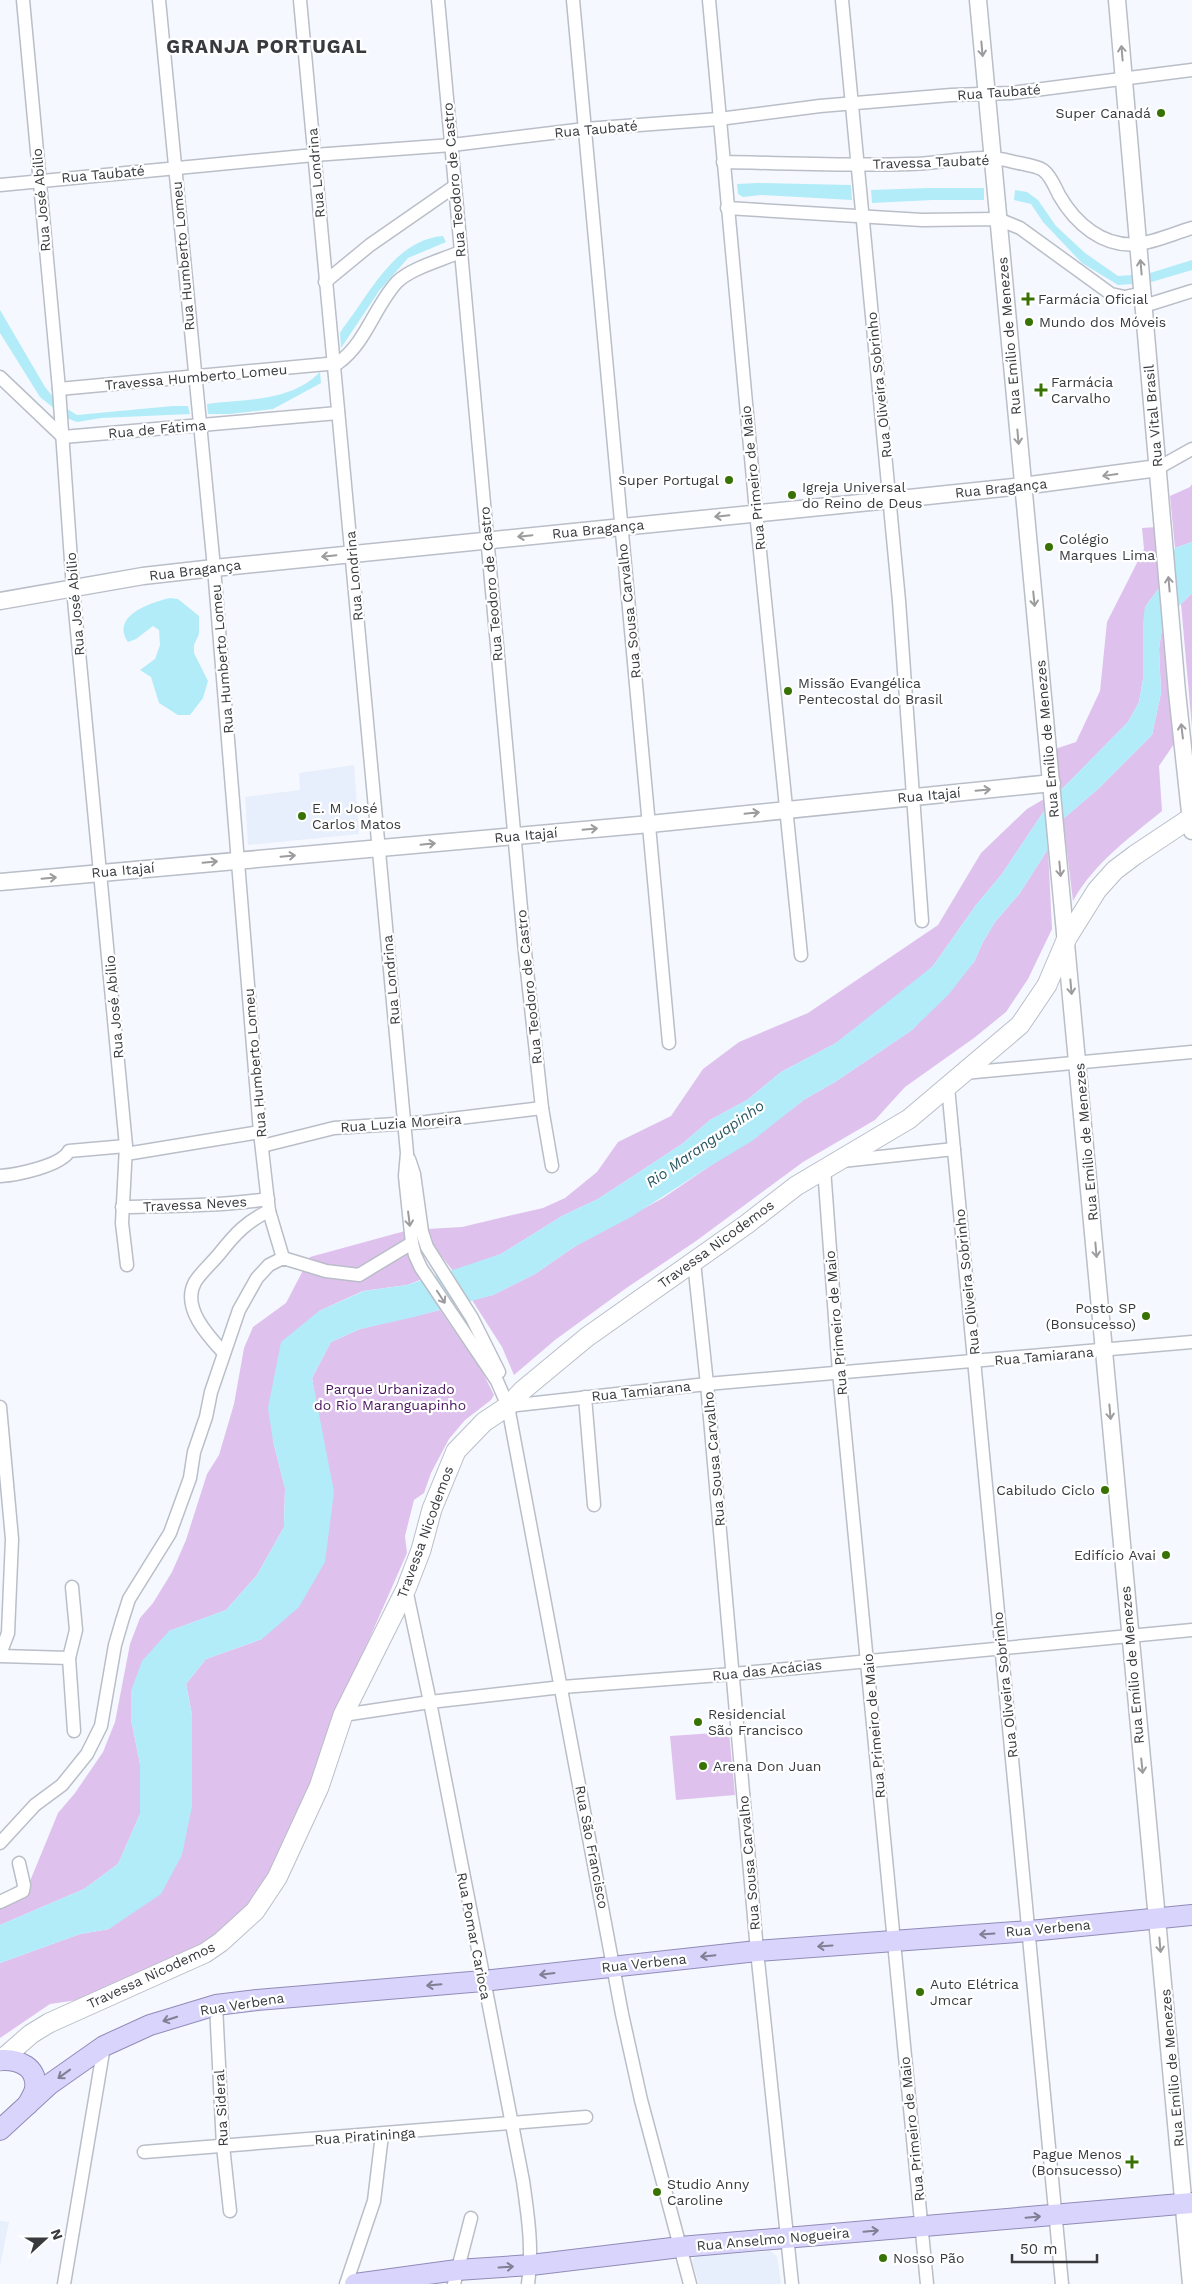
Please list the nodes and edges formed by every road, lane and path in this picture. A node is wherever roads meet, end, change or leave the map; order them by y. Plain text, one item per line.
1 (23, 0) edge
2 (159, 0) edge
3 (300, 0) edge
4 (438, 0) edge
5 (574, 0) edge
6 (708, 0) edge
7 (842, 0) edge
8 (978, 0) edge
9 (1117, 0) edge
10 (1192, 70) edge
11 (1124, 79) junction
12 (986, 93) junction
13 (853, 105) junction
14 (719, 119) junction
15 (585, 129) junction
16 (452, 145) junction
17 (314, 155) junction
18 (991, 159) junction
19 (724, 162) junction
20 (857, 165) junction
21 (175, 168) junction
22 (40, 180) junction
23 (0, 185) edge
24 (455, 186) junction
25 (727, 208) junction
26 (862, 217) junction
27 (998, 219) junction
28 (1192, 228) edge
29 (1139, 244) junction
30 (460, 252) junction
31 (325, 282) junction
32 (1192, 291) edge
33 (1143, 300) junction
34 (333, 365) junction
35 (194, 375) junction
36 (0, 377) edge
37 (59, 390) junction
38 (338, 413) junction
39 (199, 426) junction
40 (63, 437) junction
41 (1192, 449) edge
42 (1158, 468) junction
43 (1023, 486) junction
44 (890, 500) junction
45 (756, 512) junction
46 (621, 527) junction
47 (487, 540) junction
48 (352, 553) junction
49 (214, 568) junction
50 (73, 589) junction
51 (0, 600) edge
52 (1052, 790) junction
53 (915, 796) junction
54 (786, 810) junction
55 (1192, 822) edge
56 (650, 824) junction
57 (514, 836) junction
58 (380, 848) junction
59 (239, 860) junction
60 (102, 872) junction
61 (0, 882) edge
62 (922, 921) dead end
63 (1066, 938) junction
64 (801, 956) dead end
65 (669, 1043) dead end
66 (1192, 1052) edge
67 (1078, 1062) junction
68 (964, 1073) junction
69 (948, 1087) junction
70 (542, 1108) junction
71 (404, 1123) junction
72 (260, 1132) junction
73 (262, 1146) junction
74 (954, 1149) junction
75 (126, 1150) junction
76 (407, 1153) junction
77 (832, 1165) junction
78 (552, 1166) dead end
79 (0, 1176) edge
80 (269, 1205) junction
81 (122, 1207) junction
82 (412, 1243) junction
83 (283, 1258) junction
84 (694, 1262) junction
85 (127, 1265) dead end
86 (1192, 1342) edge
87 (1105, 1351) junction
88 (224, 1352) junction
89 (975, 1362) junction
90 (840, 1372) junction
91 (707, 1384) junction
92 (585, 1397) junction
93 (508, 1406) junction
94 (0, 1407) edge
95 (594, 1505) dead end
96 (72, 1586) dead end
97 (406, 1589) junction
98 (1192, 1630) edge
99 (1129, 1635) junction
100 (1000, 1648) junction
101 (0, 1655) edge
102 (69, 1658) junction
103 (868, 1660) junction
104 (733, 1674) junction
105 (562, 1687) junction
106 (430, 1702) junction
107 (343, 1715) junction
108 (74, 1731) dead end
109 (0, 1843) edge
110 (19, 1863) dead end
111 (0, 1902) edge
112 (1192, 1915) edge
113 (1158, 1918) junction
114 (1030, 1931) junction
115 (894, 1940) junction
116 (757, 1951) junction
117 (614, 1966) junction
118 (483, 1981) junction
119 (216, 2005) junction
120 (104, 2046) junction
121 (1, 2061) edge
122 (28, 2104) junction
123 (586, 2116) dead end
124 (512, 2123) junction
125 (0, 2130) edge
126 (382, 2135) junction
127 (223, 2146) junction
128 (144, 2152) dead end
129 (1188, 2204) edge
130 (230, 2211) dead end
131 (1056, 2215) junction
132 (471, 2218) dead end
133 (922, 2226) junction
134 (788, 2238) junction
135 (680, 2247) junction
136 (529, 2274) edge
137 (455, 2277) edge
138 (64, 2284) edge
139 (356, 2284) edge
140 (690, 2284) edge
141 (792, 2284) edge
142 (927, 2284) edge
143 (1062, 2284) edge
144 (1191, 2284) edge

1 - 22 street, Rua José Abílio
2 - 21 street, Rua Humberto Lomeu
3 - 17 street, Rua Londrina
4 - 16 street, Rua Teodoro de Castro
5 - 15 street, Rua Sousa Carvalho
6 - 14 street, Rua Primeiro de Maio
7 - 13 street, Rua Oliveira Sobrinho
8 -> 12 street, Rua Emílio de Menezes
11 -> 9 street, Rua Vital Brasil
10 - 11 street, Rua Taubaté
11 - 12 street, Rua Taubaté
11 - 29 street, Rua Vital Brasil
12 - 13 street, Rua Taubaté
12 - 18 street, Rua Emílio de Menezes
13 - 14 street, Rua Taubaté
13 - 20 street, Rua Oliveira Sobrinho
14 - 15 street, Rua Taubaté
14 - 19 street, Rua Primeiro de Maio
15 - 16 street, Rua Taubaté
15 - 46 street, Rua Sousa Carvalho
16 - 17 street, Rua Taubaté
16 - 24 street, Rua Teodoro de Castro
17 - 21 street, Rua Taubaté
17 - 31 street, Rua Londrina
18 - 20 street, Travessa Taubaté
18 - 27 street, Rua Emílio de Menezes
18 - 29 street, Travessa Taubaté
19 - 20 street, Travessa Taubaté
19 - 25 street, Rua Primeiro de Maio
20 - 26 street, Rua Oliveira Sobrinho
21 - 22 street, Rua Taubaté
21 - 35 street, Rua Humberto Lomeu
22 - 23 street, Rua Taubaté
22 - 37 street, Rua José Abílio
24 - 30 street, Rua Teodoro de Castro
24 - 31 street
25 - 26 street
25 - 45 street, Rua Primeiro de Maio
26 - 27 street
26 - 44 street, Rua Oliveira Sobrinho
27 - 33 street
27 -> 43 street, Rua Emílio de Menezes
28 - 29 street, Travessa Taubaté
33 -> 29 street, Rua Vital Brasil
30 - 34 street
30 - 47 street, Rua Teodoro de Castro
31 - 34 street, Rua Londrina
32 - 33 street
33 - 42 street, Rua Vital Brasil
34 - 35 street, Travessa Humberto Lomeu
34 - 38 street, Rua Londrina
35 - 37 street, Travessa Humberto Lomeu
35 - 39 street, Rua Humberto Lomeu
36 - 40 street
37 - 40 street, Rua José Abílio
38 - 39 street, Rua de Fátima
38 - 48 street, Rua Londrina
39 - 40 street, Rua de Fátima
39 - 49 street, Rua Humberto Lomeu
40 - 50 street, Rua José Abílio
41 - 42 street, Rua Bragança
42 -> 43 street, Rua Bragança
55 -> 42 street, Rua Vital Brasil
43 - 44 street, Rua Bragança
43 -> 52 street, Rua Emílio de Menezes
44 - 45 street, Rua Bragança
44 - 53 street, Rua Oliveira Sobrinho
45 -> 46 street, Rua Bragança
45 - 54 street, Rua Primeiro de Maio
46 -> 47 street, Rua Bragança
46 - 56 street, Rua Sousa Carvalho
47 - 48 street, Rua Bragança
47 - 57 street, Rua Teodoro de Castro
48 -> 49 street, Rua Bragança
48 - 58 street, Rua Londrina
49 - 50 street, Rua Bragança
49 - 59 street, Rua Humberto Lomeu
50 - 51 street, Rua Bragança
50 - 60 street, Rua José Abílio
53 -> 52 street, Rua Itajaí
52 -> 63 street, Rua Emílio de Menezes
53 - 54 street, Rua Itajaí
53 - 62 street, Rua Oliveira Sobrinho
56 -> 54 street, Rua Itajaí
54 - 64 street, Rua Primeiro de Maio
55 - 63 main road, Travessa Nicodemos
57 -> 56 street, Rua Itajaí
56 - 65 street, Rua Sousa Carvalho
58 -> 57 street, Rua Itajaí
57 - 70 street, Rua Teodoro de Castro
59 -> 58 street, Rua Itajaí
58 - 71 street, Rua Londrina
60 -> 59 street, Rua Itajaí
59 - 72 street, Rua Humberto Lomeu
61 -> 60 street, Rua Itajaí
60 - 75 street, Rua José Abílio
63 -> 67 street, Rua Emílio de Menezes
63 - 68 main road, Travessa Nicodemos
66 - 67 street
67 - 68 street
67 -> 87 street, Rua Emílio de Menezes
68 - 69 main road, Travessa Nicodemos
69 - 74 street, Rua Oliveira Sobrinho
69 - 77 main road, Travessa Nicodemos
70 - 71 street, Rua Luzia Moreira
70 - 78 street, Rua Teodoro de Castro
71 - 73 street, Rua Luzia Moreira
71 - 76 street, Rua Londrina
72 - 73 street, Rua Humberto Lomeu
72 - 75 street
73 - 80 street, Rua Humberto Lomeu
74 - 77 street
74 - 89 street, Rua Oliveira Sobrinho
75 - 79 street
75 - 81 street, Rua José Abílio
76 -> 82 street
76 - 93 street
77 - 84 main road, Travessa Nicodemos
77 - 90 street, Rua Primeiro de Maio
80 - 81 street, Travessa Neves
80 - 83 street, Rua Humberto Lomeu
80 - 88 street
81 - 85 street, Rua José Abílio
82 - 83 street
82 -> 93 street
83 - 88 street
84 - 91 street, Rua Sousa Carvalho
84 - 93 main road, Travessa Nicodemos
86 - 87 street, Rua Tamiarana
87 - 89 street, Rua Tamiarana
87 -> 99 street, Rua Emílio de Menezes
88 - 109 street
89 - 90 street, Rua Tamiarana
89 - 100 street, Rua Oliveira Sobrinho
90 - 91 street, Rua Tamiarana
90 - 103 street, Rua Primeiro de Maio
91 - 92 street, Rua Tamiarana
91 - 104 street, Rua Sousa Carvalho
92 - 93 street, Rua Tamiarana
92 - 95 street
93 - 97 main road, Travessa Nicodemos
93 - 105 street, Rua São Francisco
94 - 101 street
96 - 102 street
97 - 106 street, Rua Pomar Carioca
97 - 107 main road, Travessa Nicodemos
98 - 99 street, Rua das Acácias
99 - 100 street, Rua das Acácias
99 -> 113 street, Rua Emílio de Menezes
100 - 103 street, Rua das Acácias
100 - 114 street, Rua Oliveira Sobrinho
101 - 102 street
102 - 108 street
103 - 104 street, Rua das Acácias
103 - 115 street, Rua Primeiro de Maio
104 - 105 street, Rua das Acácias
104 - 116 street, Rua Sousa Carvalho
105 - 106 street, Rua das Acácias
105 - 117 street, Rua São Francisco
106 - 107 street, Rua das Acácias
106 - 118 street, Rua Pomar Carioca
107 - 121 main road, Travessa Nicodemos
110 - 111 street
112 - 113 main road, Rua Verbena
113 - 114 main road, Rua Verbena
113 -> 129 street, Rua Emílio de Menezes
114 -> 115 main road, Rua Verbena
114 - 131 street, Rua Oliveira Sobrinho
115 -> 116 main road, Rua Verbena
115 - 133 street, Rua Primeiro de Maio
116 -> 117 main road, Rua Verbena
116 - 134 street, Rua Sousa Carvalho
117 -> 118 main road, Rua Verbena
117 - 135 street, Rua São Francisco
118 -> 119 main road, Rua Verbena
118 - 124 street, Rua Pomar Carioca
119 -> 120 main road, Rua Verbena
119 - 127 street, Rua Sideral
120 -> 122 main road, Rua Verbena
120 - 138 street
121 - 122 main road
122 - 125 main road, Rua Verbena
123 - 124 street, Rua Piratininga
124 - 126 street, Rua Piratininga
124 - 136 street, Rua Pomar Carioca
126 - 127 street, Rua Piratininga
126 - 139 street
127 - 128 street, Rua Piratininga
127 - 130 street, Rua Sideral
129 - 131 main road, Rua Anselmo Nogueira
129 - 144 street, Rua Emílio de Menezes
133 -> 131 main road, Rua Anselmo Nogueira
131 - 143 street, Rua Oliveira Sobrinho
132 - 137 street
134 -> 133 main road, Rua Anselmo Nogueira
133 - 142 street, Rua Primeiro de Maio
134 - 135 main road, Rua Anselmo Nogueira
134 - 141 street, Rua Sousa Carvalho
135 - 136 main road, Rua Anselmo Nogueira
135 - 140 street, Rua São Francisco
137 -> 136 main road, Rua Anselmo Nogueira
137 - 139 main road, Rua Anselmo Nogueira

